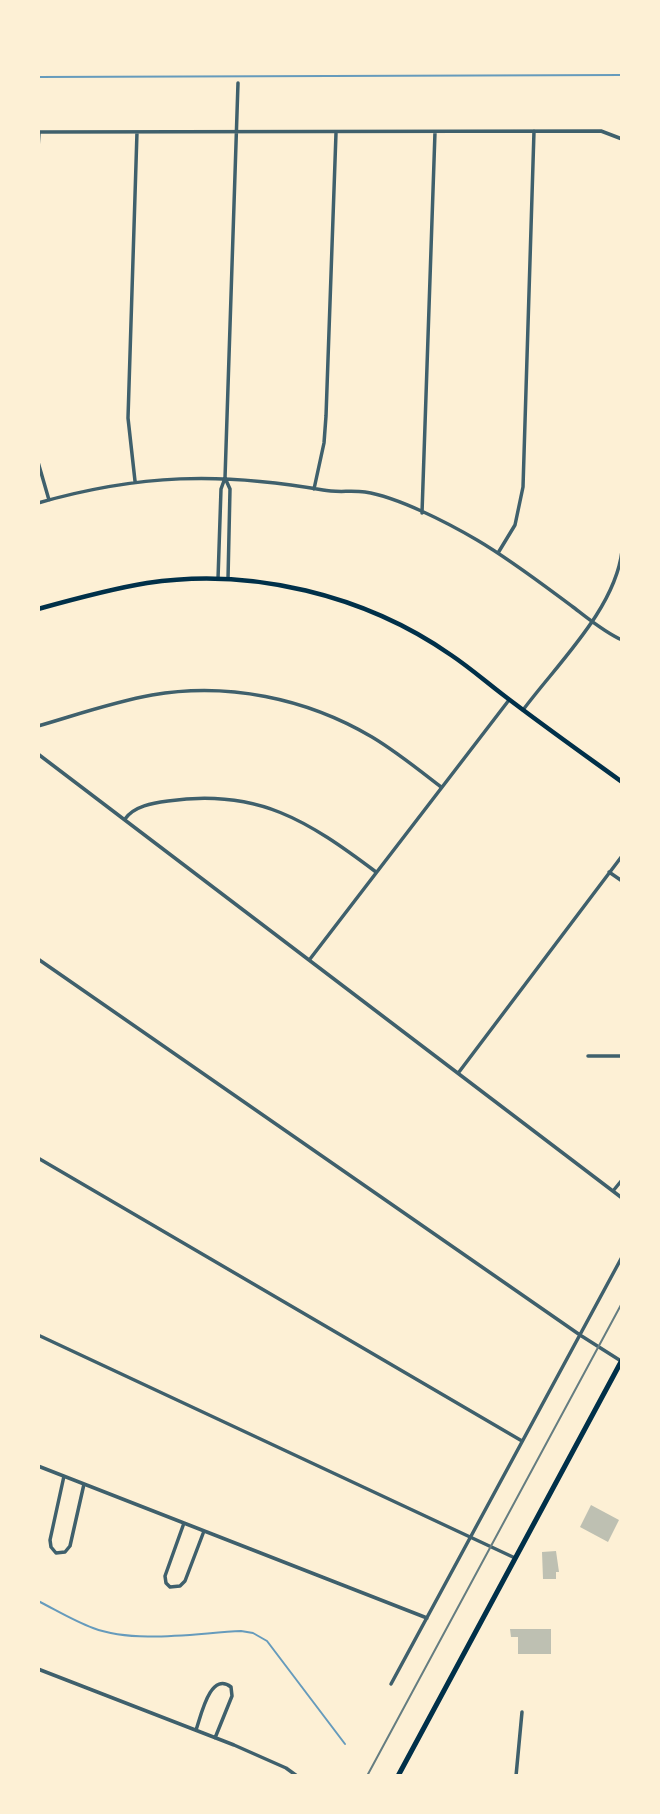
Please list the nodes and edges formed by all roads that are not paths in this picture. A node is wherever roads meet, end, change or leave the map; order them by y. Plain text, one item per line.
1 (238, 83) dead end
2 (534, 131) junction
3 (39, 132) edge
4 (137, 132) junction
5 (236, 132) junction
6 (435, 132) junction
7 (336, 133) junction
8 (621, 139) edge
9 (38, 148) edge
10 (38, 462) edge
11 (225, 478) junction
12 (135, 481) junction
13 (314, 489) junction
14 (49, 500) junction
15 (38, 503) edge
16 (422, 513) junction
17 (621, 551) edge
18 (498, 553) junction
19 (218, 579) junction
20 (228, 580) junction
21 (38, 609) edge
22 (592, 621) junction
23 (621, 640) edge
24 (509, 699) junction
25 (523, 710) junction
26 (38, 726) edge
27 (38, 754) edge
28 (621, 782) edge
29 (441, 787) junction
30 (125, 819) junction
31 (621, 856) edge
32 (376, 872) junction
33 (609, 872) junction
34 (621, 881) edge
35 (38, 958) edge
36 (310, 960) junction
37 (588, 1056) dead end
38 (621, 1056) edge
39 (459, 1072) junction
40 (38, 1158) edge
41 (621, 1180) edge
42 (613, 1191) junction
43 (621, 1198) edge
44 (621, 1258) edge
45 (38, 1335) edge
46 (580, 1335) junction
47 (621, 1360) edge
48 (522, 1441) junction
49 (38, 1466) edge
50 (64, 1476) junction
51 (84, 1484) junction
52 (184, 1523) junction
53 (204, 1531) junction
54 (471, 1538) junction
55 (514, 1558) junction
56 (428, 1618) junction
57 (38, 1669) edge
58 (391, 1684) dead end
59 (522, 1712) dead end
60 (196, 1730) junction
61 (215, 1738) junction
62 (297, 1776) edge
63 (398, 1776) edge
64 (516, 1776) edge

1 - 5 street
2 - 6 street
2 - 8 street
2 - 18 street
3 - 4 street
3 - 9 street
4 - 5 street
4 - 12 street
5 - 7 street
5 - 11 street
6 - 7 street
6 - 16 street
7 - 13 street
10 - 14 street
11 - 12 street
11 - 13 street
11 - 19 street
11 - 20 street
12 - 14 street
13 - 16 street
14 - 15 street
16 - 18 street
17 - 22 street
18 - 22 street
19 - 20 main road
19 - 21 main road
20 - 24 main road
22 - 23 street
22 - 25 street
24 - 25 main road
24 - 29 street
25 - 28 main road
26 - 29 street
27 - 30 street
29 - 32 street
30 - 32 street
30 - 36 street
31 - 33 street
32 - 36 street
33 - 34 street
33 - 39 street
35 - 46 street
36 - 39 street
37 - 38 street
39 - 42 street
40 - 48 street
41 - 42 street
42 - 43 street
44 - 46 street
45 - 54 street
46 - 47 street
46 - 48 street
47 - 55 main road
48 - 54 street
49 - 50 street
50 - 51 street
50 - 51 street
51 - 52 street
52 - 53 street
52 - 53 street
53 - 56 street
54 - 55 street
54 - 56 street
55 - 63 main road
56 - 58 street
57 - 60 street
59 - 64 street
60 - 61 street
60 - 61 street
61 - 62 street

